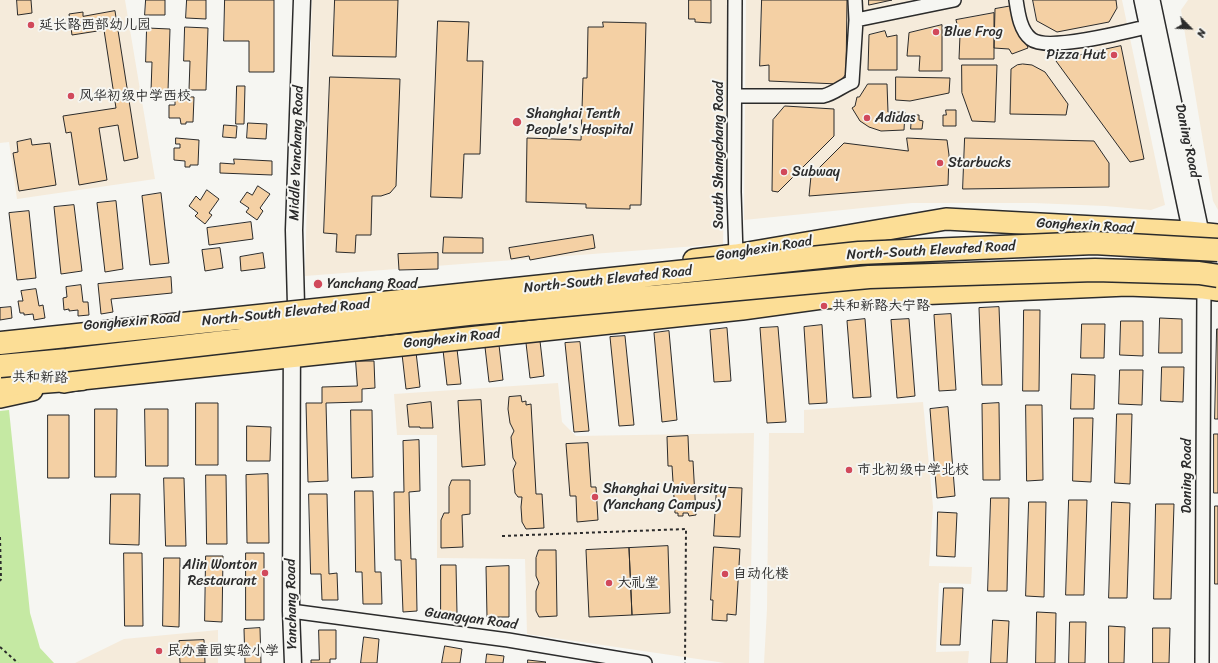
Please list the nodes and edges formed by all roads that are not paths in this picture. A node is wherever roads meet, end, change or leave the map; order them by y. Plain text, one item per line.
1 (302, 0) edge
2 (735, 0) edge
3 (855, 0) edge
4 (954, 0) edge
5 (1016, 0) edge
6 (1141, 0) edge
7 (1153, 0) edge
8 (856, 20) junction
9 (1146, 27) junction
10 (735, 96) junction
11 (1203, 233) edge
12 (1218, 250) edge
13 (736, 255) junction
14 (1213, 285) edge
15 (296, 305) junction
16 (742, 309) junction
17 (0, 334) edge
18 (0, 343) edge
19 (292, 356) junction
20 (0, 366) edge
21 (0, 377) edge
22 (81, 379) junction
23 (0, 385) edge
24 (0, 397) edge
25 (291, 611) junction
26 (293, 663) edge
27 (645, 663) edge
28 (1202, 663) edge

1 - 15 street, Middle Yanchang Road
2 - 10 street, South Shangchang Road
3 - 8 street
4 - 8 street
5 - 9 street
6 - 9 street, Daning Road
7 - 11 street, Daning Road
8 - 10 street
9 - 11 street, Daning Road
10 - 13 street, South Shangchang Road
11 - 13 main road, Gonghexin Road
11 - 14 street, Daning Road
12 - 18 highway, North-South Elevated Road, bridge
13 - 15 main road, Gonghexin Road
13 - 16 street, South Shangchang Road
14 - 16 main road, Gonghexin Road
14 - 20 highway, North-South Elevated Road, bridge
14 - 28 street, Daning Road
15 - 17 main road, Gonghexin Road
15 - 19 street, Yanchang Road
16 - 19 main road, Gonghexin Road
19 - 22 main road, Gonghexin Road
19 - 25 street, Yanchang Road
21 - 22 main road, 共和新路
22 - 23 highway
22 - 24 main road, Gonghexin Road
25 - 26 street, Yanchang Road
25 - 27 street, Guangyan Road

